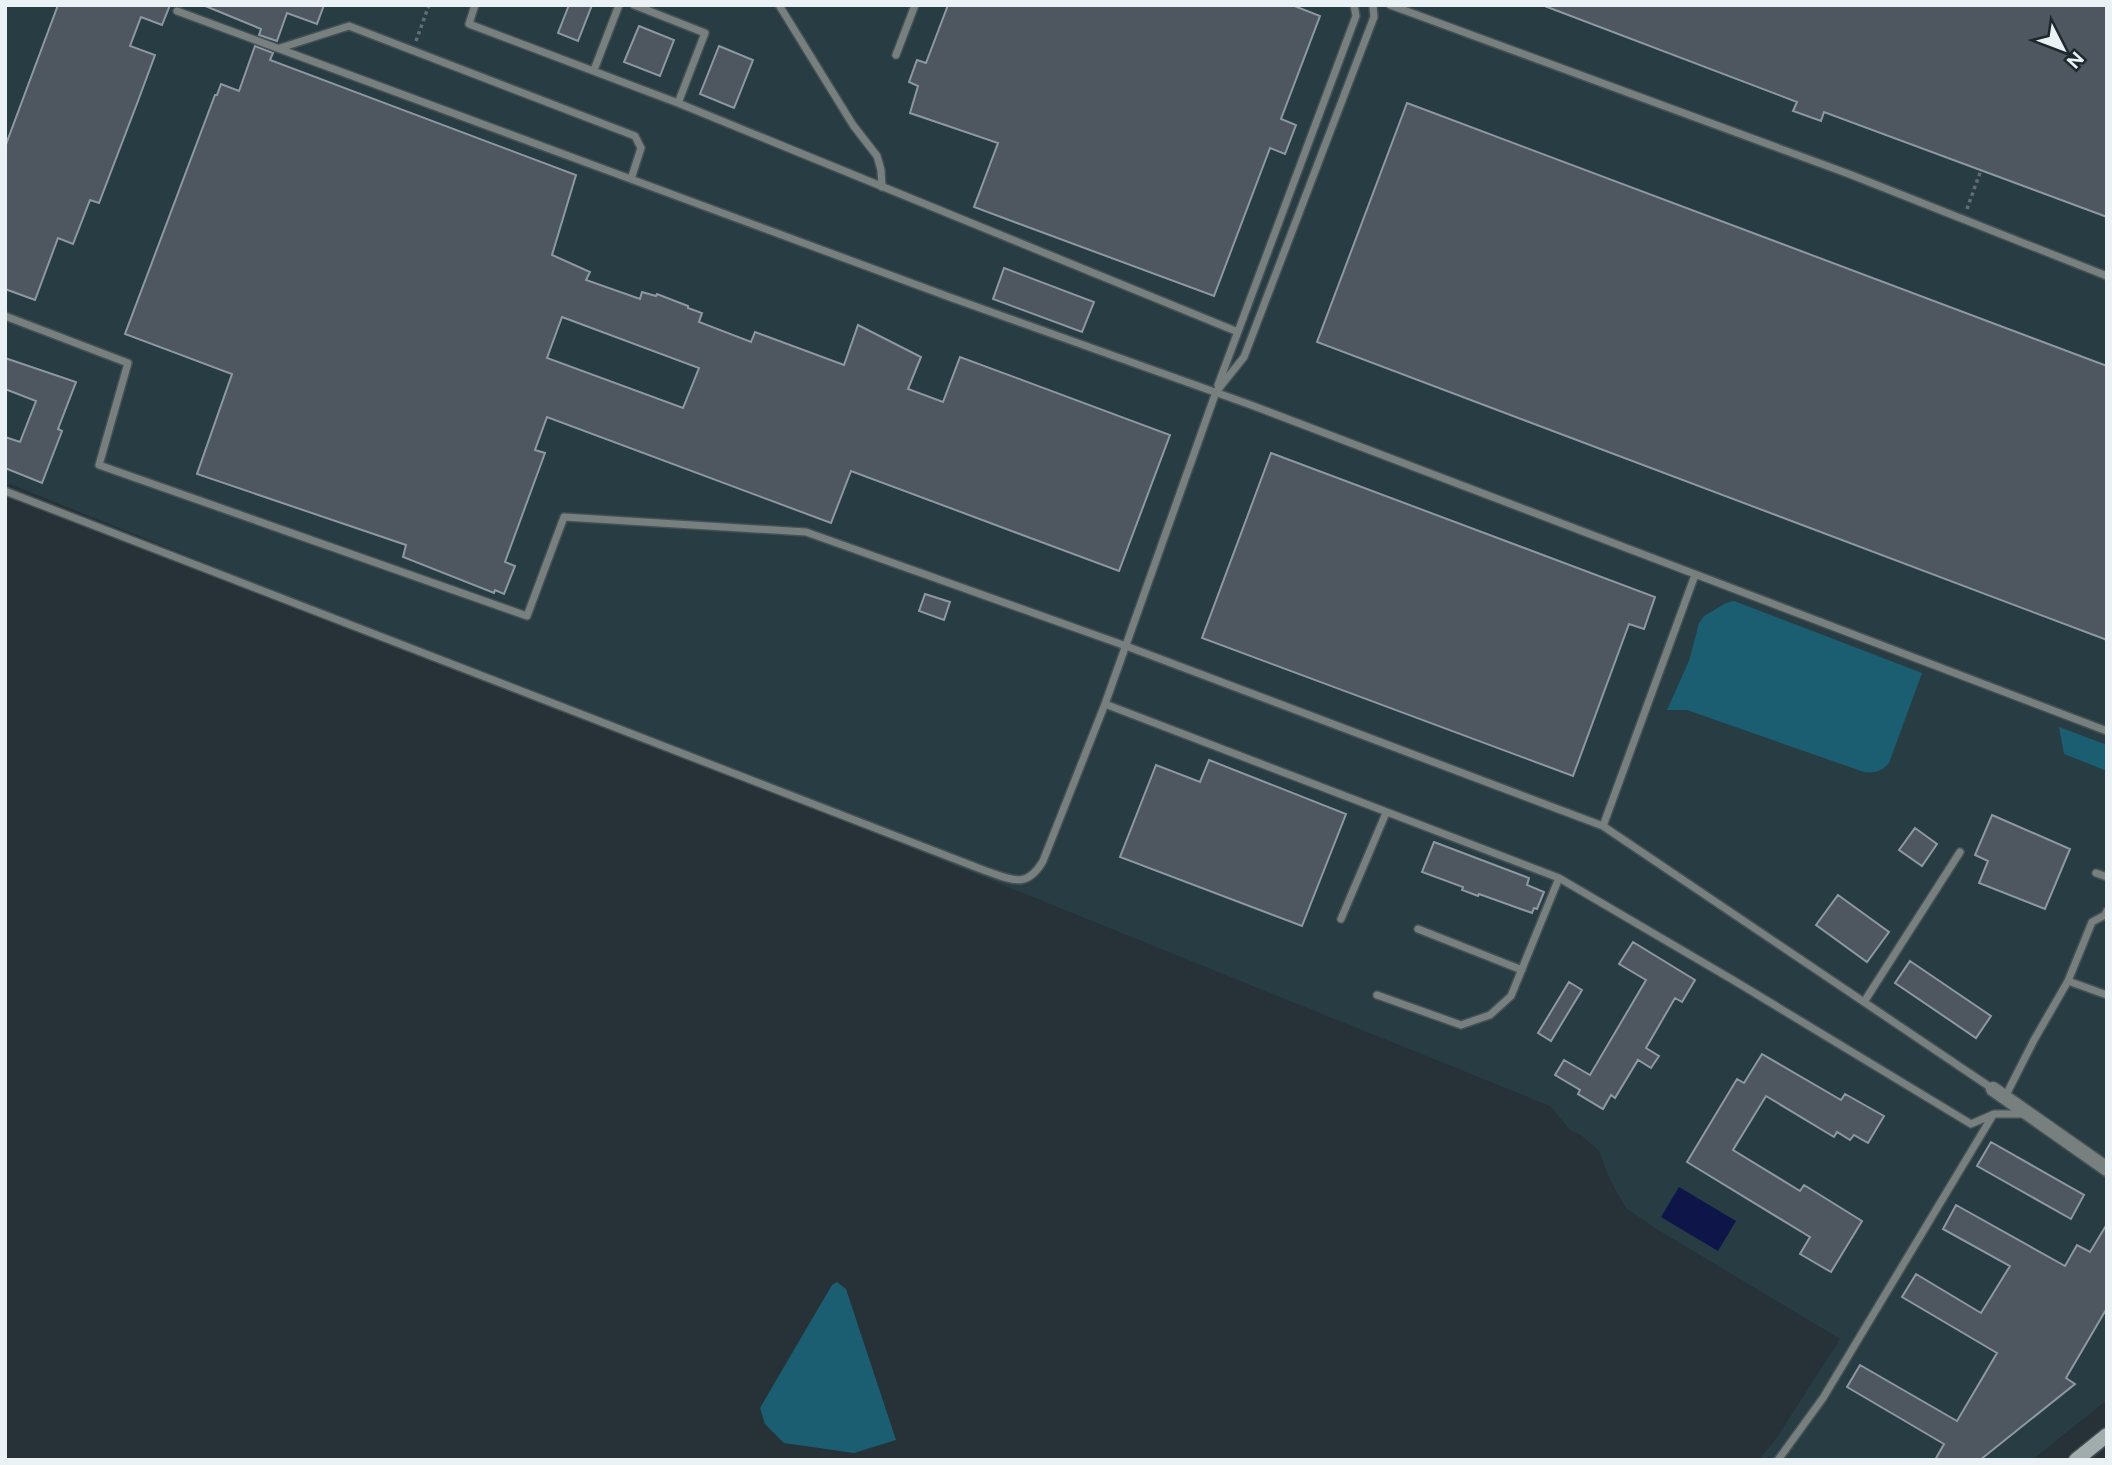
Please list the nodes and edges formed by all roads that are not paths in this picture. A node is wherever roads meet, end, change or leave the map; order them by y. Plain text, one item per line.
1 (475, 5) edge
2 (619, 5) edge
3 (634, 5) edge
4 (779, 5) edge
5 (915, 5) edge
6 (1354, 5) edge
7 (1373, 5) edge
8 (1390, 5) edge
9 (177, 11) dead end
10 (279, 48) junction
11 (896, 55) dead end
12 (594, 70) junction
13 (678, 103) junction
14 (631, 179) junction
15 (882, 187) junction
16 (2107, 276) edge
17 (5, 316) edge
18 (1238, 332) junction
19 (1216, 392) junction
20 (5, 491) edge
21 (1695, 575) junction
22 (1126, 646) junction
23 (1105, 704) junction
24 (2107, 731) edge
25 (1386, 813) junction
26 (1603, 826) junction
27 (1960, 852) dead end
28 (2096, 873) dead end
29 (2107, 877) edge
30 (1559, 878) junction
31 (2107, 911) edge
32 (1341, 919) dead end
33 (1418, 929) dead end
34 (1522, 970) junction
35 (2068, 981) junction
36 (1377, 995) dead end
37 (2107, 995) edge
38 (1864, 1002) junction
39 (1999, 1093) junction
40 (1994, 1114) junction
41 (2028, 1114) junction
42 (2107, 1169) edge
43 (2107, 1435) edge
44 (1778, 1460) edge
45 (2076, 1460) edge

1 - 12 lane
2 - 12 lane
3 - 13 lane
4 - 15 lane
5 - 11 lane
6 - 18 lane
7 - 19 lane
8 - 16 lane
9 - 10 lane
10 - 14 lane
10 - 14 lane
12 - 13 lane
13 - 15 lane
14 - 19 lane
15 - 18 lane
17 - 22 lane
18 - 19 lane
19 - 21 lane
19 - 22 lane
20 - 23 lane
21 - 24 lane
21 - 26 lane
22 - 23 lane
22 - 26 lane
23 - 25 lane
25 - 30 lane
25 - 32 lane
26 - 38 lane
27 - 38 lane
28 - 29 lane
30 - 34 lane
30 - 40 lane
31 - 35 lane
33 - 34 lane
34 - 36 lane
35 - 37 lane
35 - 39 lane
38 - 39 lane
39 - 41 street
40 - 41 lane
40 - 44 lane
41 - 42 street
43 - 45 street

